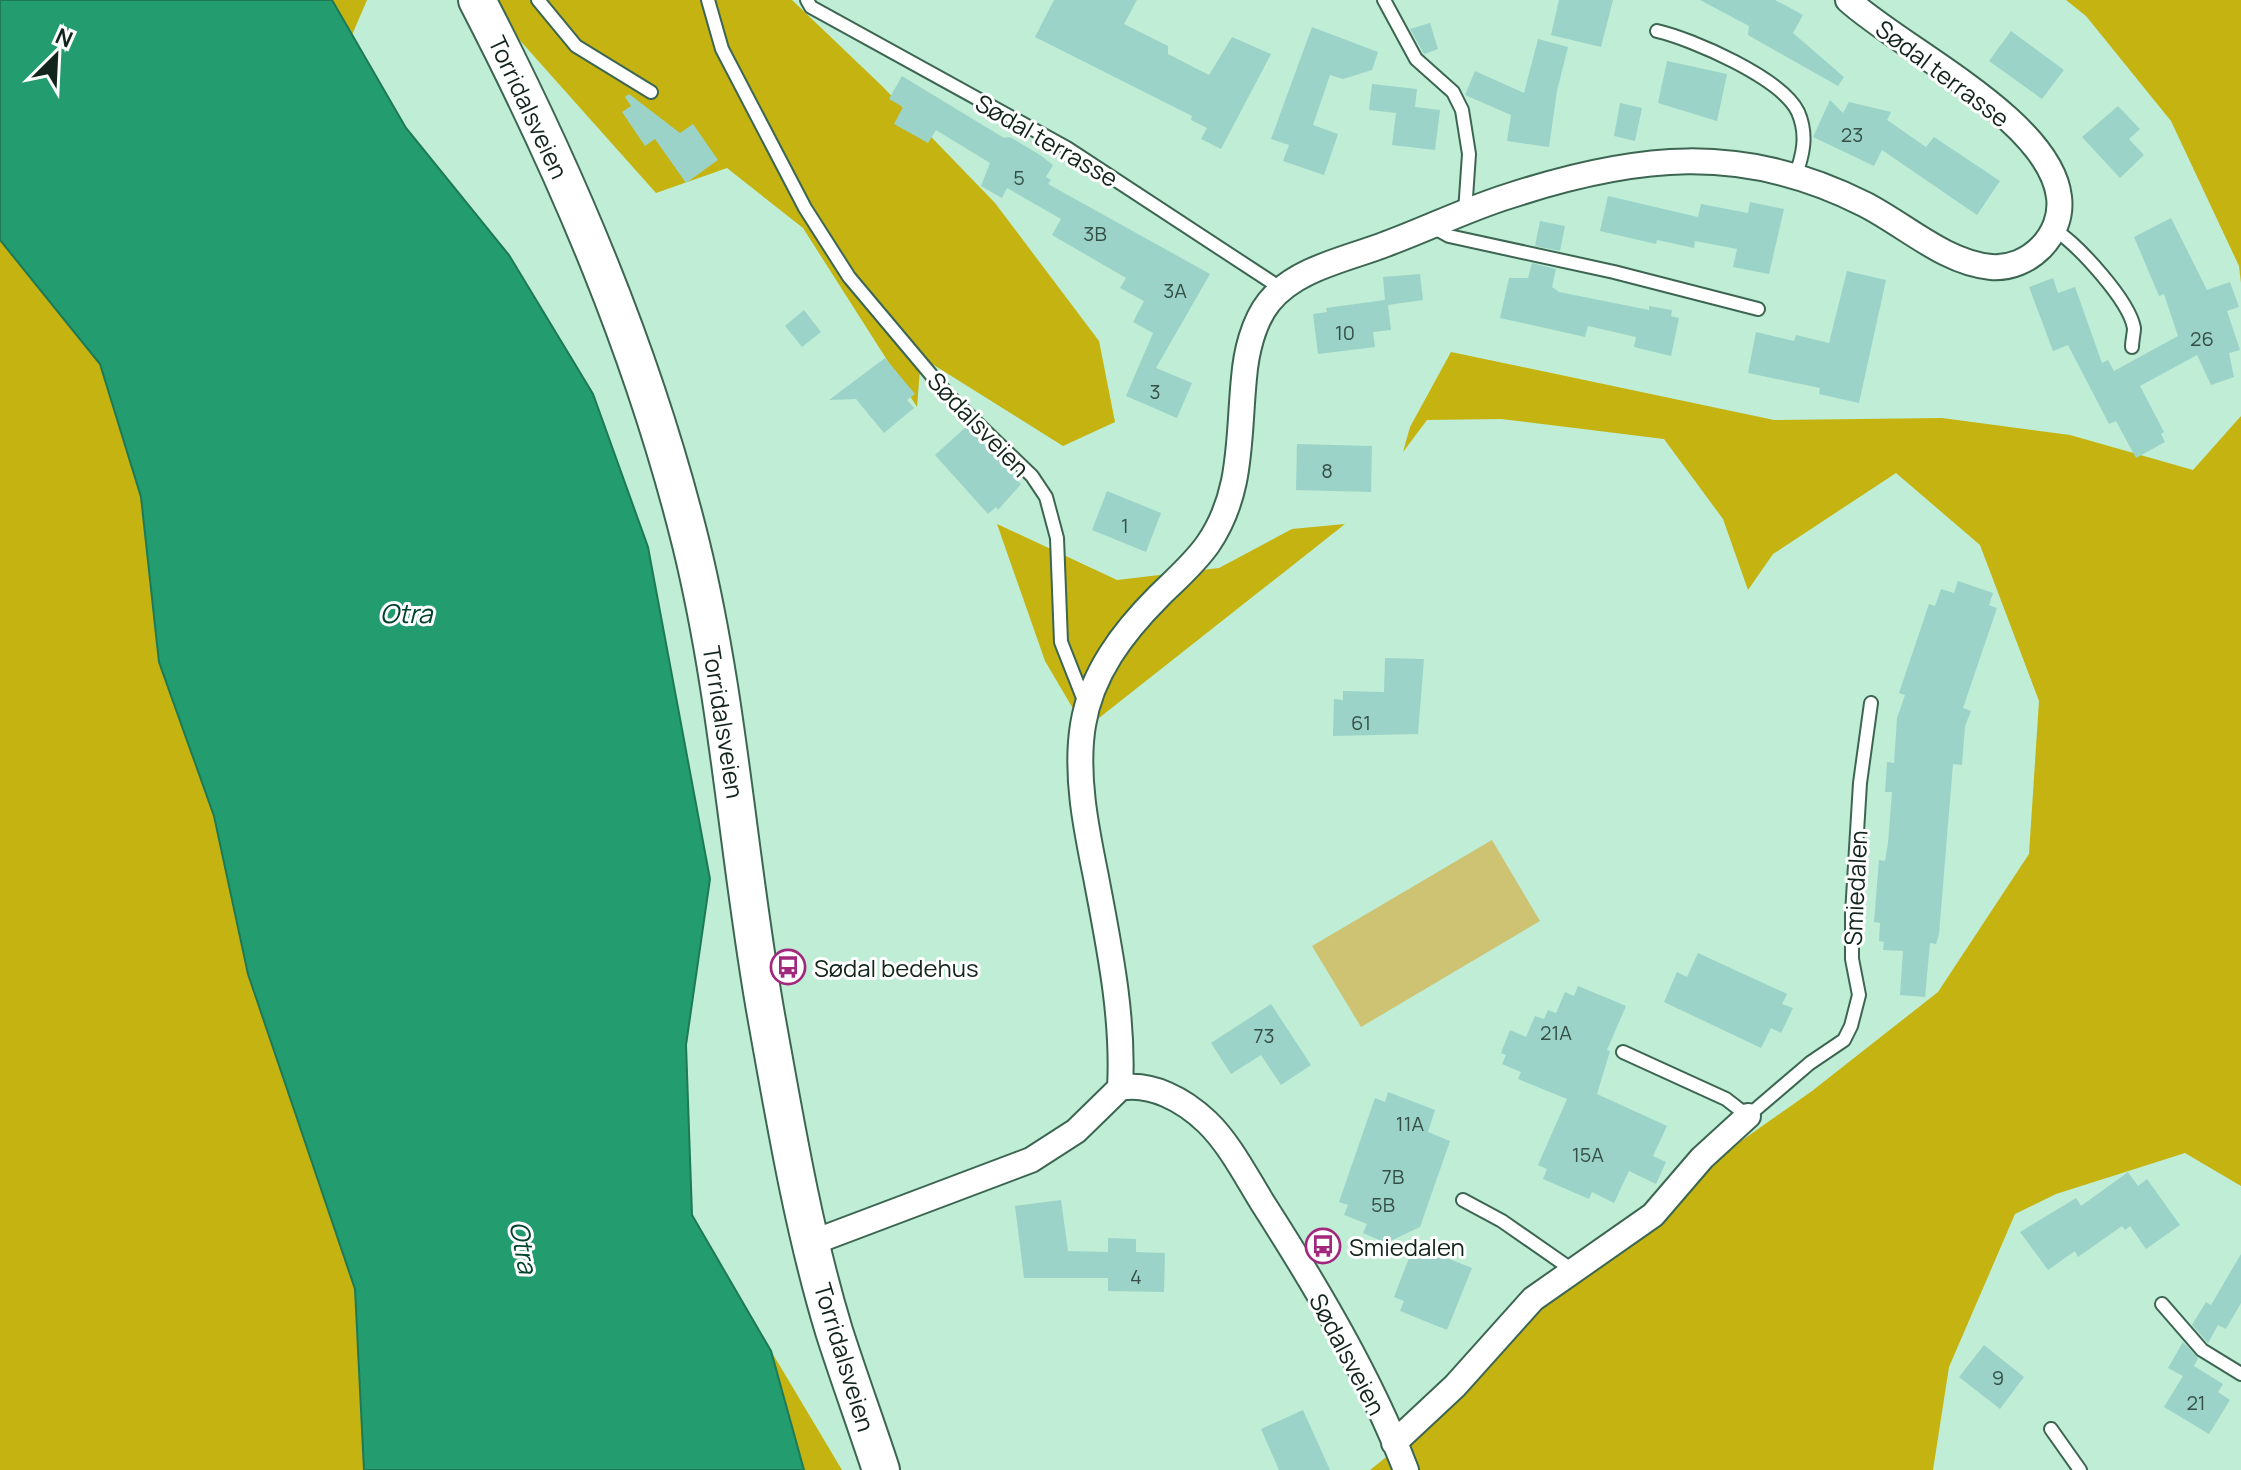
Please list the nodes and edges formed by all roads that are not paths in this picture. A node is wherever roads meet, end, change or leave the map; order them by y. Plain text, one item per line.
1 (477, 0) edge
2 (538, 0) edge
3 (708, 0) edge
4 (807, 0) edge
5 (1384, 0) edge
6 (1848, 0) edge
7 (1657, 31) dead end
8 (651, 92) dead end
9 (1795, 177) junction
10 (1465, 212) junction
11 (1431, 226) junction
12 (2055, 230) junction
13 (1282, 289) junction
14 (1758, 309) dead end
15 (2132, 347) dead end
16 (1871, 703) dead end
17 (1087, 710) junction
18 (1623, 1052) dead end
19 (1120, 1088) junction
20 (1748, 1116) junction
21 (1463, 1200) dead end
22 (811, 1243) junction
23 (1571, 1269) junction
24 (2162, 1304) dead end
25 (2241, 1374) edge
26 (2051, 1429) dead end
27 (1394, 1443) junction
28 (877, 1469) edge
29 (1406, 1470) edge
30 (2080, 1470) edge

1 - 22 main road, Torridalsveien
2 - 8 lane
3 - 17 lane, Sødalsveien
4 - 13 lane, Sødal terrasse
5 - 10 lane
6 - 12 street, Sødal terrasse
7 - 9 lane
9 - 10 street
9 - 12 street
10 - 11 street
11 - 13 street
11 - 14 lane
12 - 15 lane
13 - 17 street
16 - 20 lane, Smiedalen
17 - 19 street, Sødalsveien
18 - 20 lane
19 - 22 street
19 - 27 street, Sødalsveien
20 - 23 street, Smiedalen
21 - 23 lane
22 - 28 main road, Torridalsveien
23 - 27 street, Smiedalen
24 - 25 lane
26 - 30 lane
27 - 29 street, Sødalsveien

